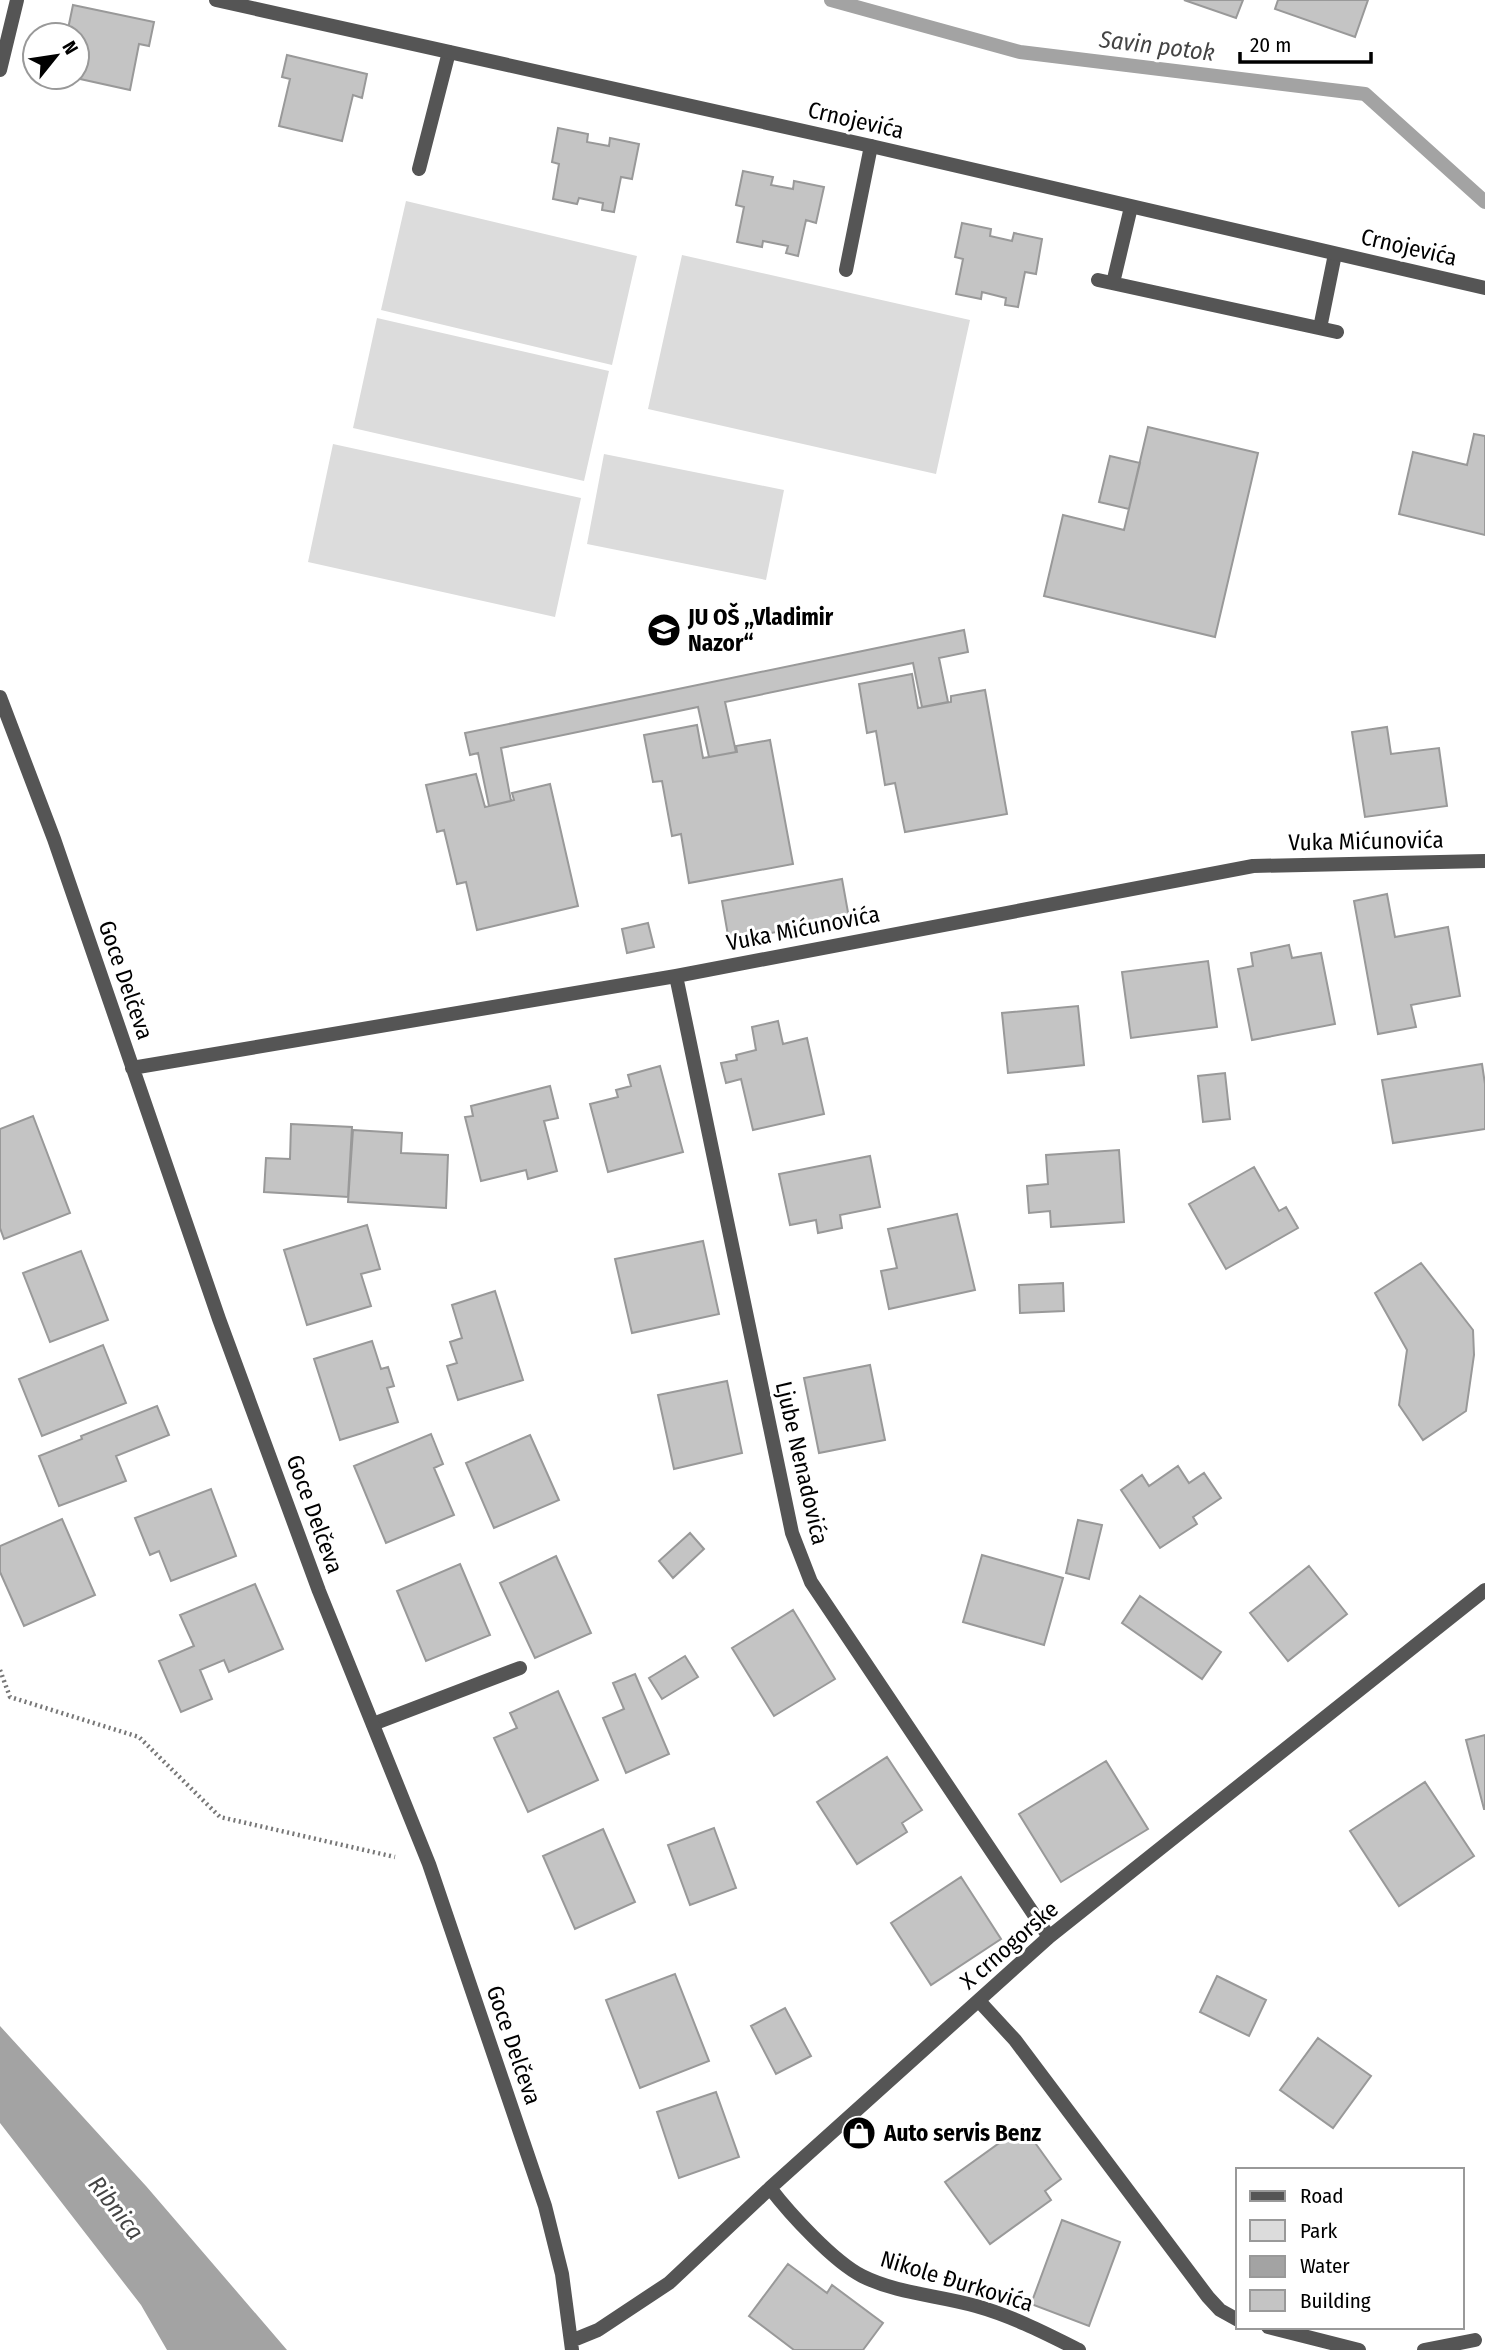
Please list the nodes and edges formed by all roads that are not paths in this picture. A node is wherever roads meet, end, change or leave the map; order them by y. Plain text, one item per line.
1 (17, 0) edge
2 (216, 0) edge
3 (449, 52) junction
4 (0, 70) edge
5 (871, 146) junction
6 (419, 169) dead end
7 (1131, 207) junction
8 (1335, 254) junction
9 (846, 270) dead end
10 (1485, 288) edge
11 (1320, 328) junction
12 (1337, 332) dead end
13 (0, 696) edge
14 (1485, 862) edge
15 (676, 976) junction
16 (132, 1068) junction
17 (1485, 1590) edge
18 (520, 1668) dead end
19 (373, 1724) junction
20 (1049, 1937) junction
21 (979, 2001) junction
22 (769, 2188) junction
23 (1236, 2319) edge
24 (1276, 2329) edge
25 (1475, 2340) dead end
26 (572, 2345) edge
27 (1079, 2350) edge
28 (1359, 2350) edge
29 (1424, 2350) edge

1 - 4 street
2 - 3 street, Crnojevića
3 - 5 street, Crnojevića
3 - 6 street
5 - 7 street, Crnojevića
5 - 9 street
7 - 8 street, Crnojevića
7 - 11 street
8 - 10 street, Crnojevića
8 - 11 street
11 - 12 street
13 - 16 street, Goce Delčeva
14 - 15 street, Vuka Mićunovića
15 - 16 street, Vuka Mićunovića
15 - 20 street, Ljube Nenadovića
16 - 19 street, Goce Delčeva
17 - 20 street, X crnogorske
18 - 19 street
19 - 26 street, Goce Delčeva
20 - 21 street, X crnogorske
21 - 22 street, X crnogorske
21 - 23 street
22 - 26 street, X crnogorske
22 - 27 street, Nikole Đurkovića
24 - 28 street
25 - 29 street

